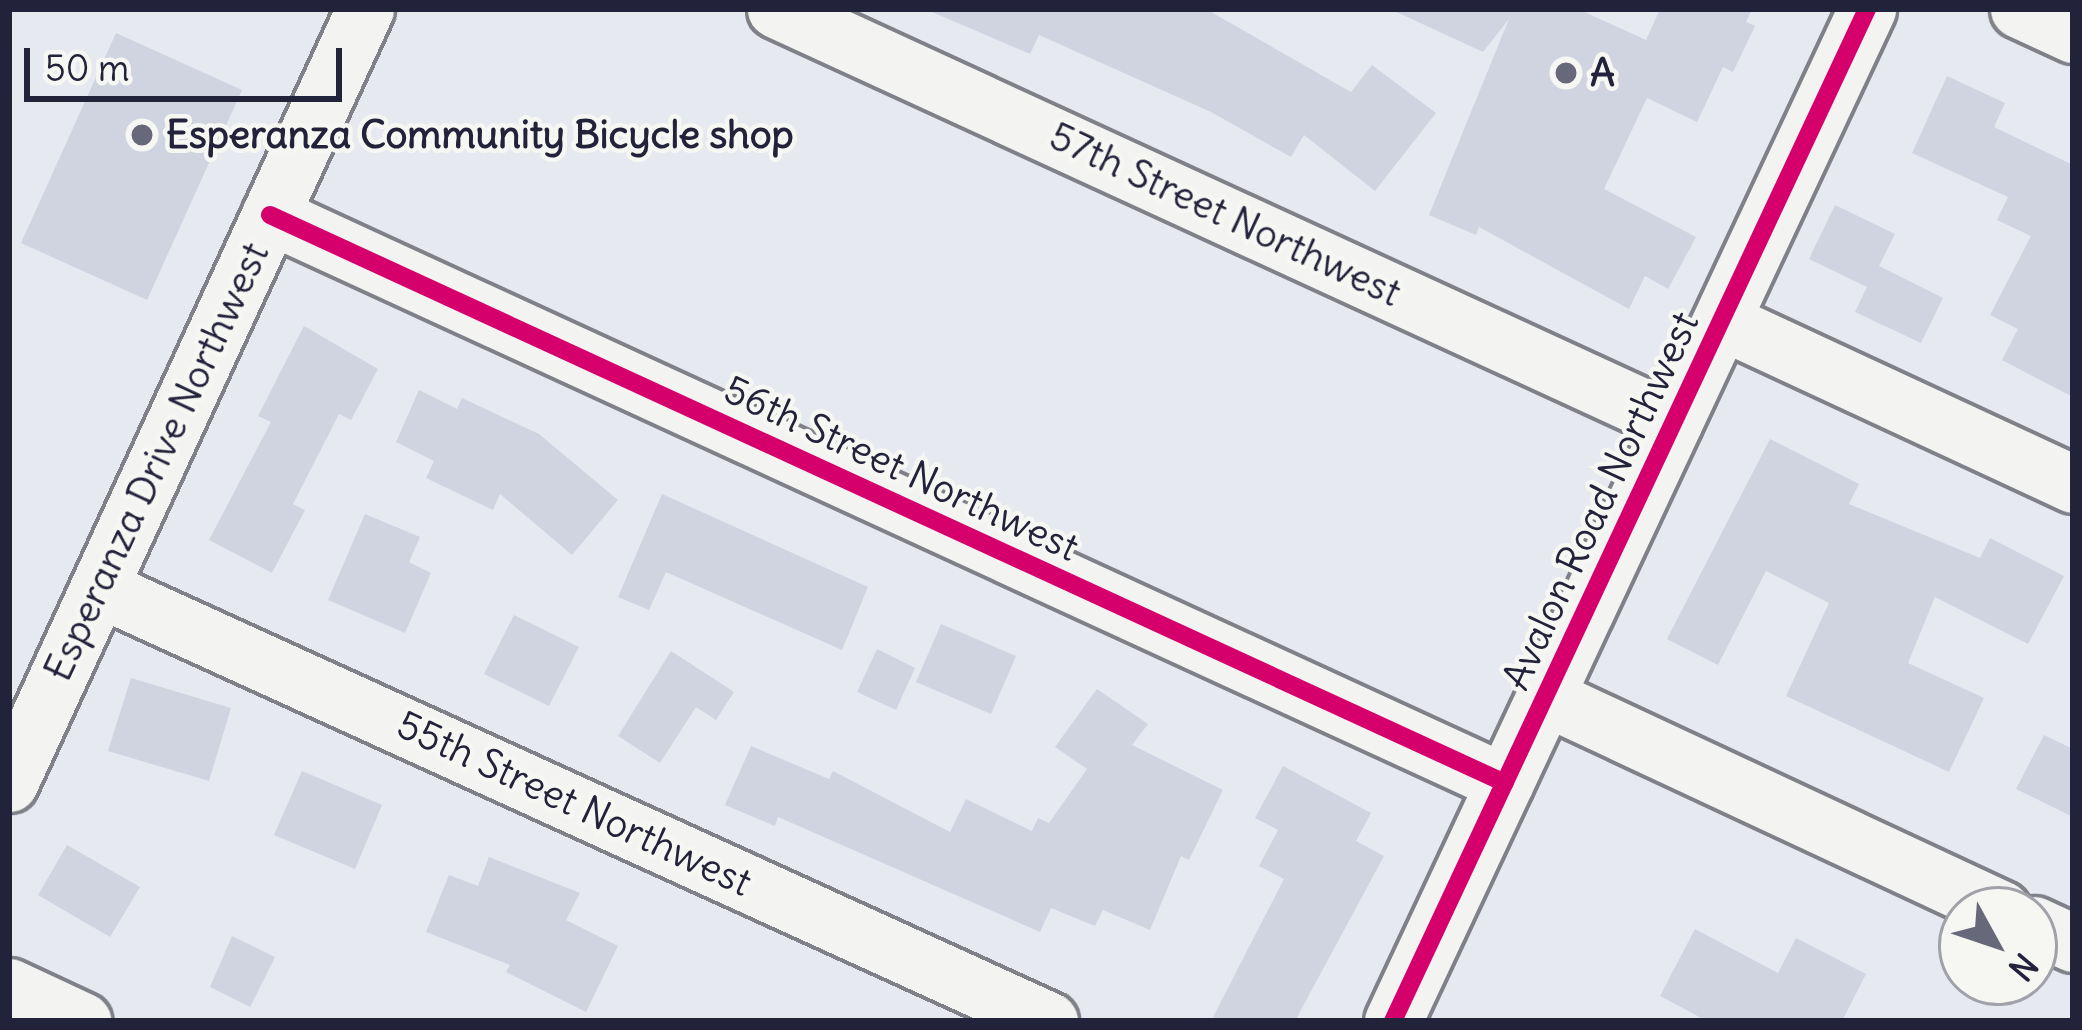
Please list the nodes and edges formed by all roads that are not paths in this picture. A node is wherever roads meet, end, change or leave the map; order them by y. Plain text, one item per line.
1 (365, 9) edge
2 (776, 9) edge
3 (1867, 9) edge
4 (2019, 9) edge
5 (2073, 34) edge
6 (270, 215) junction
7 (1722, 321) junction
8 (1674, 422) junction
9 (2073, 484) edge
10 (99, 588) junction
11 (1546, 697) junction
12 (9, 783) edge
13 (1505, 783) junction
14 (1951, 886) edge
15 (9, 988) edge
16 (82, 1021) edge
17 (1049, 1021) edge
18 (1394, 1021) edge

1 - 6 street, Esperanza Drive Northwest
2 - 8 street, 57th Street Northwest
3 - 7 street, Avalon Road Northwest
4 - 5 street
6 - 10 street, Esperanza Drive Northwest
6 - 13 street, 56th Street Northwest
7 - 8 street, Avalon Road Northwest
7 - 9 street
8 - 11 street, Avalon Road Northwest
10 - 12 street, Esperanza Drive Northwest
10 - 17 street, 55th Street Northwest
11 - 13 street, Avalon Road Northwest
11 - 14 street
13 - 18 street, Avalon Road Northwest
15 - 16 street

